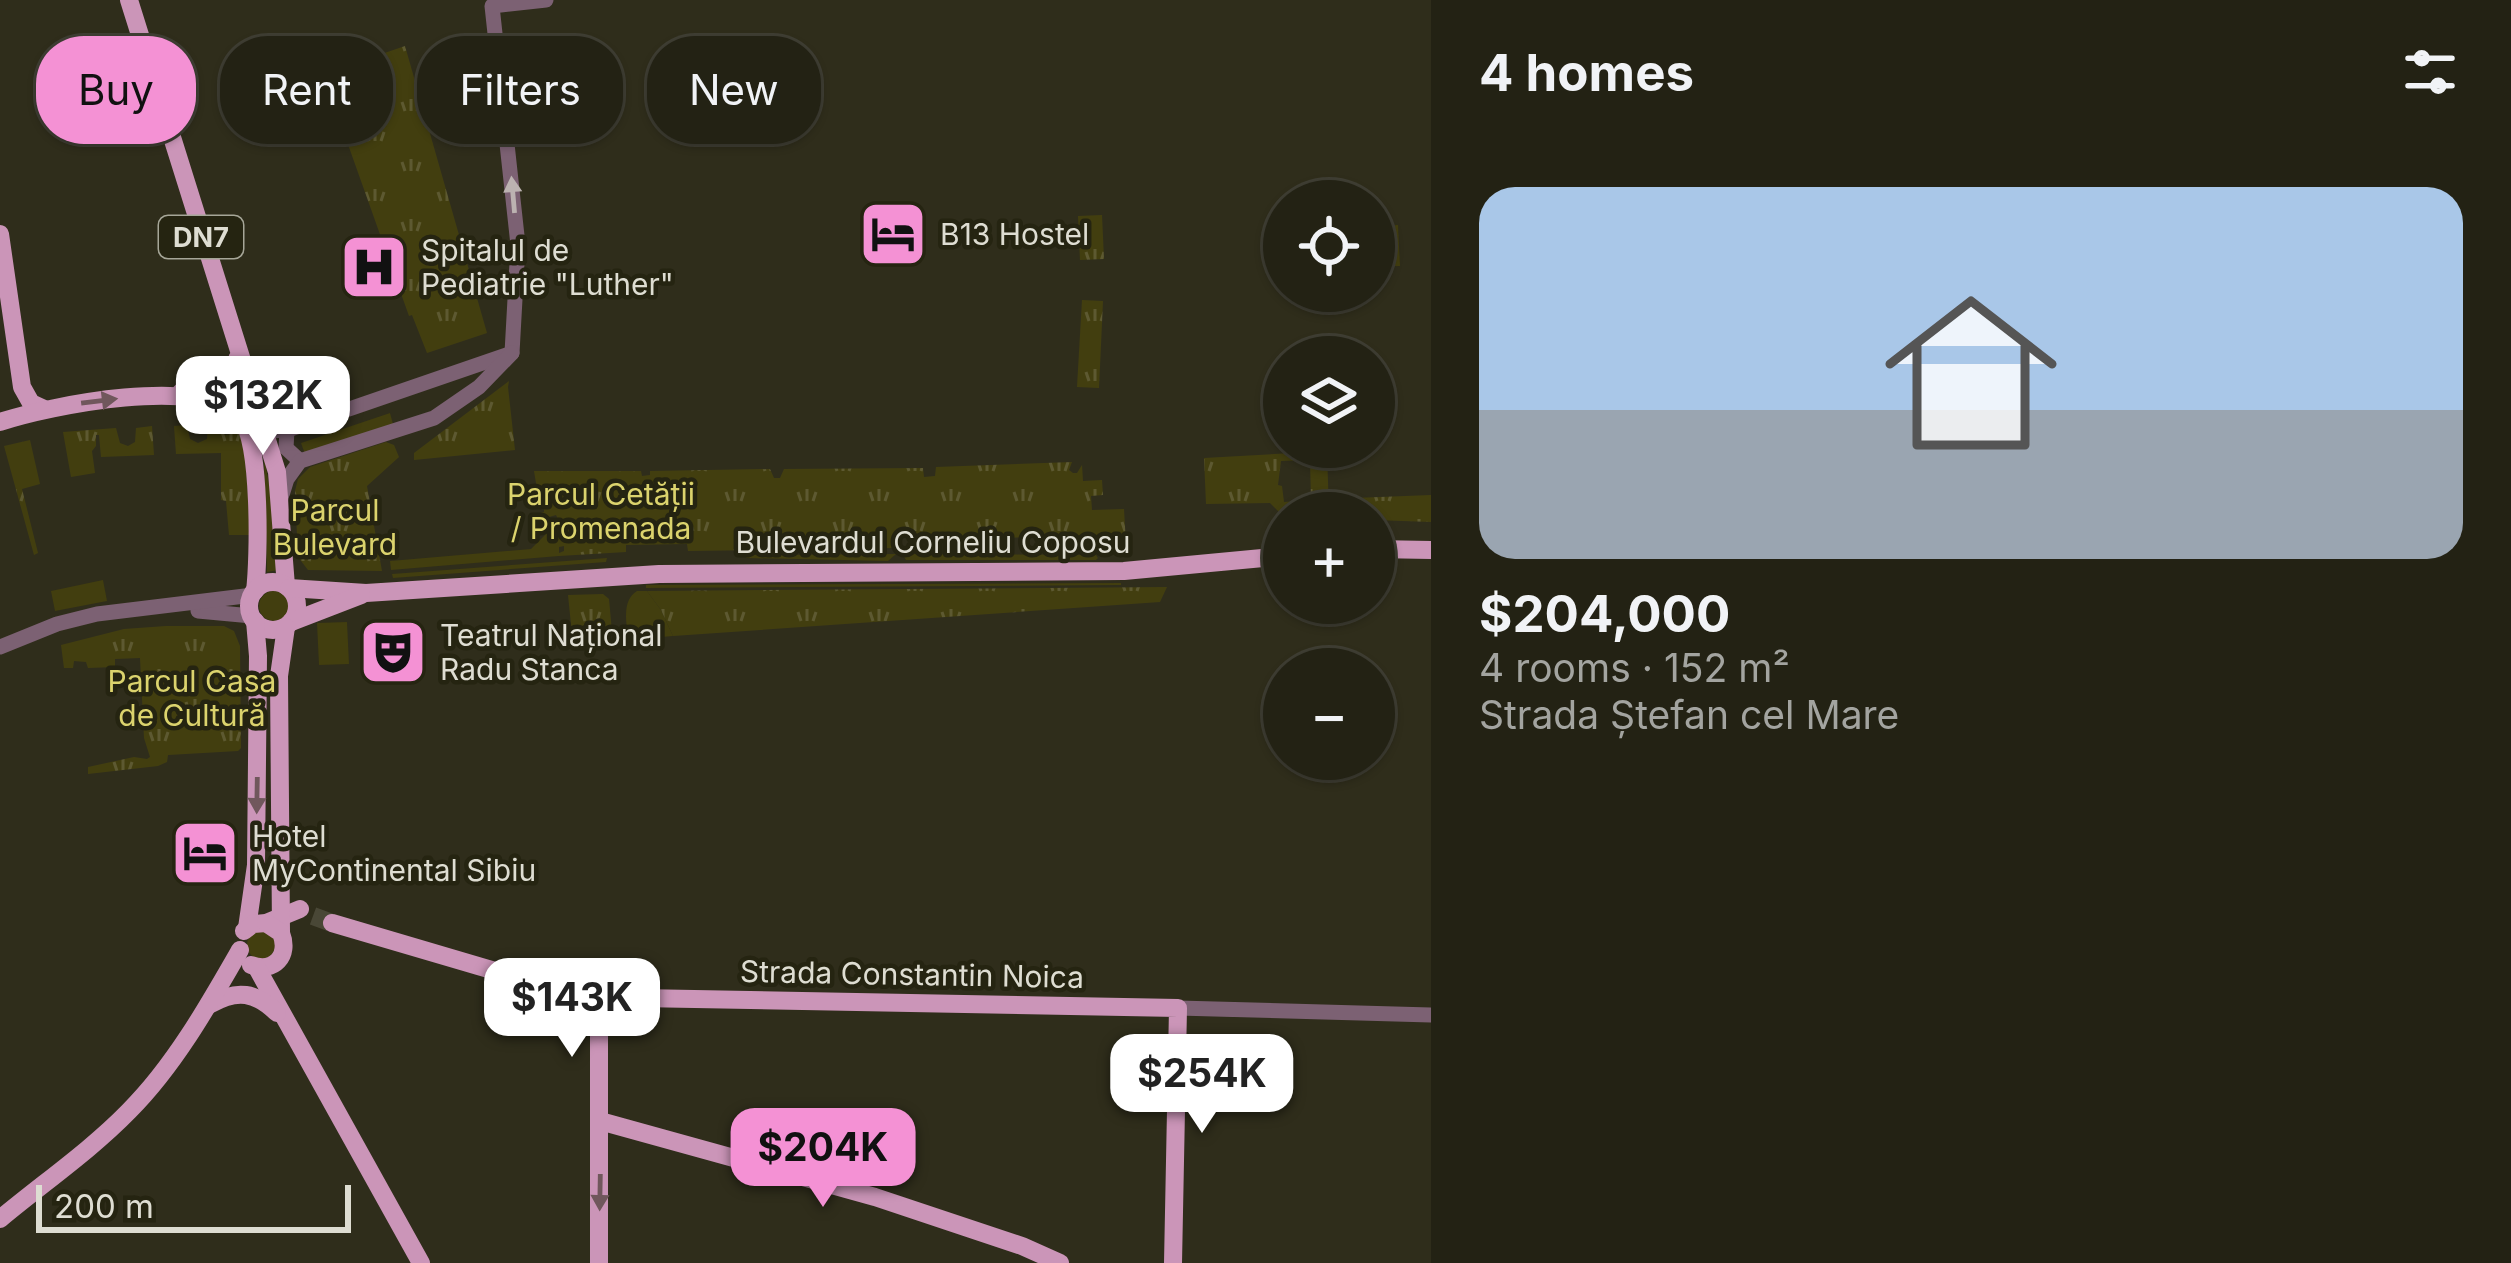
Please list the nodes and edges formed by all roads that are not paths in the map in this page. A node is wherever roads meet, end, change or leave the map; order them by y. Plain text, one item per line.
1 (129, 0) edge
2 (140, 0) edge
3 (546, 0) edge
4 (142, 36) edge
5 (144, 36) edge
6 (172, 144) edge
7 (0, 234) edge
8 (512, 353) junction
9 (238, 354) junction
10 (466, 369) junction
11 (479, 387) junction
12 (156, 396) junction
13 (44, 409) junction
14 (0, 422) edge
15 (262, 427) junction
16 (287, 430) junction
17 (300, 461) junction
18 (281, 498) junction
19 (283, 524) junction
20 (1395, 549) edge
21 (1431, 550) edge
22 (1263, 558) edge
23 (287, 587) junction
24 (345, 591) junction
25 (254, 593) junction
26 (366, 593) junction
27 (166, 608) junction
28 (253, 619) junction
29 (289, 625) junction
30 (0, 647) edge
31 (288, 923) junction
32 (256, 962) junction
33 (608, 999) junction
34 (210, 1002) junction
35 (1178, 1008) junction
36 (1431, 1015) edge
37 (290, 1026) junction
38 (600, 1121) junction
39 (0, 1219) edge
40 (421, 1263) edge
41 (599, 1263) edge
42 (1060, 1263) edge
43 (1173, 1263) edge

1 - 4 main road, DN7
2 - 5 main road, DN7
8 -> 3 street
6 - 9 main road, DN7
7 - 13 main road
8 - 10 street
8 - 11 street
9 - 12 main road
9 - 15 main road, DN7
10 - 11 street
10 - 16 street
11 - 17 street
13 -> 12 main road
12 - 25 main road
13 - 14 main road
15 - 16 street
15 - 18 main road, DN7
16 - 17 street
17 - 18 street
18 - 19 main road, DN7
19 - 23 main road, DN7
19 - 24 main road, Bulevardul Corneliu Coposu
20 - 21 main road
22 - 26 main road, Bulevardul Corneliu Coposu
23 - 24 main road, Bulevardul Corneliu Coposu
23 - 25 main road
23 - 29 main road, DN7
24 - 26 main road, Bulevardul Corneliu Coposu
25 - 27 street
25 - 28 main road
26 - 29 main road, Bulevardul Corneliu Coposu
27 - 28 street
27 - 30 street
28 - 29 main road
28 -> 31 main road
29 - 31 main road
31 - 32 main road
31 - 32 main road
31 - 33 main road, Strada Constantin Noica
32 - 34 main road
32 - 37 main road
33 - 35 main road, Strada Constantin Noica
33 - 38 main road
34 - 37 main road
34 - 39 main road
35 - 36 street, Strada Constantin Noica
35 - 43 main road
37 - 40 main road
38 -> 41 main road
38 - 42 main road

